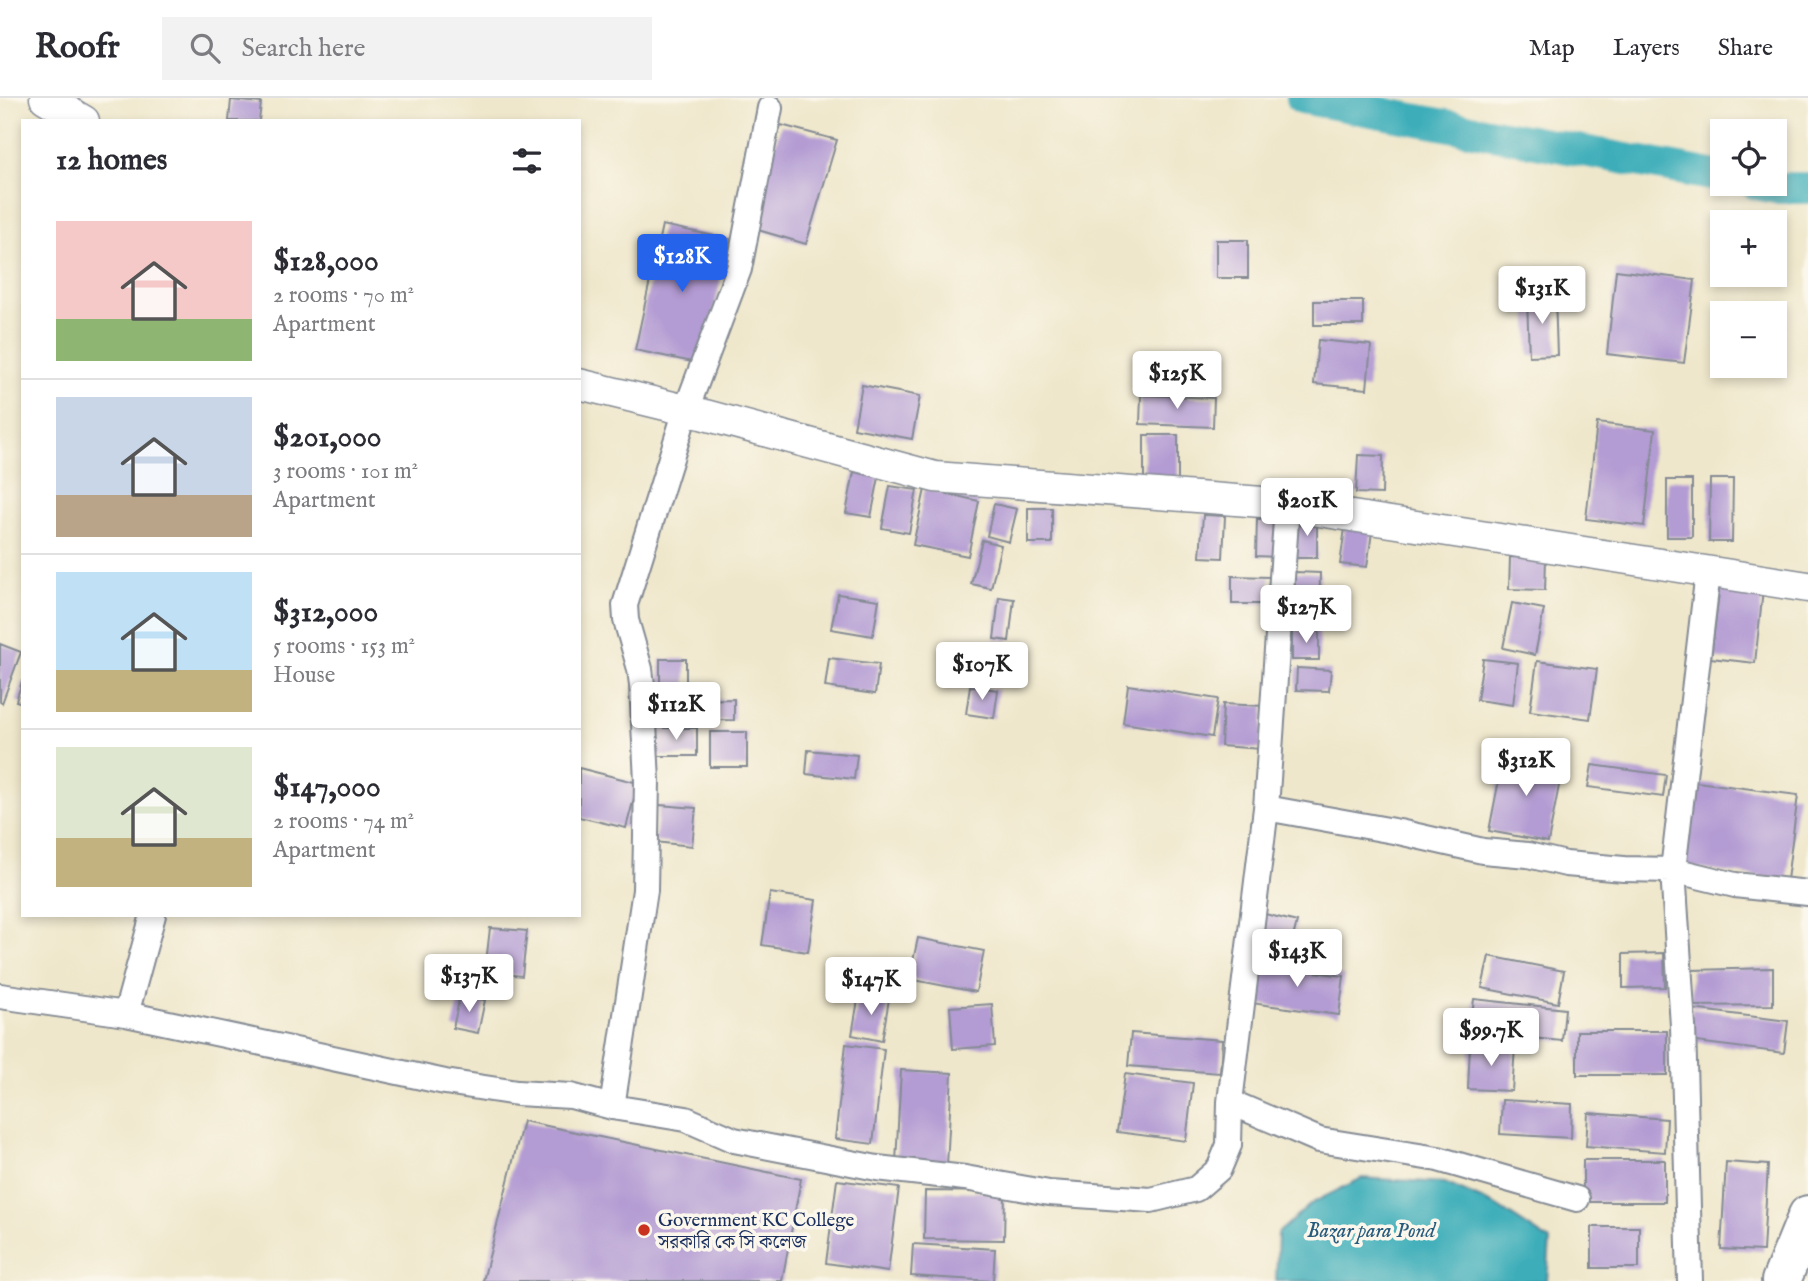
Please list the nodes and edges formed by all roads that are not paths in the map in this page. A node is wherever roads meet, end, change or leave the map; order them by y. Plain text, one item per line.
1 (45, 98) edge
2 (770, 108) dead end
3 (81, 119) edge
4 (581, 384) edge
5 (686, 410) junction
6 (1287, 506) junction
7 (1708, 572) junction
8 (1808, 587) edge
9 (1266, 808) junction
10 (1673, 870) junction
11 (1808, 893) edge
12 (152, 917) edge
13 (0, 996) edge
14 (126, 1014) junction
15 (1230, 1102) junction
16 (612, 1107) junction
17 (1577, 1199) dead end
18 (1808, 1215) edge
19 (1690, 1281) edge
20 (1781, 1281) edge

1 - 3 street
2 - 5 street
4 - 5 street
5 - 6 street
5 - 16 street
6 - 7 street
6 - 9 street
7 - 8 street
7 - 10 street
9 - 10 street
9 - 15 street
10 - 11 street
10 - 19 street
12 - 14 street
13 - 14 street
14 - 16 street
15 - 16 street
15 - 17 street
18 - 20 highway

